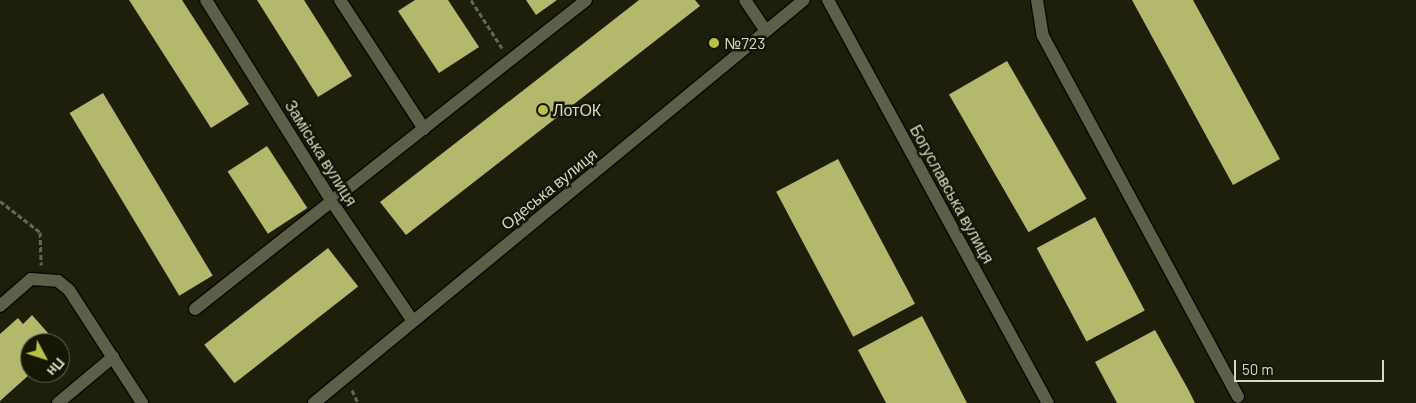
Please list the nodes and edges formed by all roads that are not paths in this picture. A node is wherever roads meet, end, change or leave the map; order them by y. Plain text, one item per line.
1 (206, 0) edge
2 (340, 0) edge
3 (586, 0) edge
4 (745, 0) edge
5 (804, 0) edge
6 (828, 0) edge
7 (1037, 0) edge
8 (766, 32) junction
9 (424, 129) junction
10 (332, 202) junction
11 (0, 306) edge
12 (194, 309) dead end
13 (413, 321) junction
14 (112, 357) junction
15 (1238, 397) dead end
16 (58, 403) edge
17 (142, 403) edge
18 (314, 403) edge
19 (1048, 403) edge

1 - 10 street, Заміська вулиця
2 - 9 street
3 - 9 street
4 - 8 street
5 - 8 street, Одеська вулиця
6 - 19 street, Богуславська вулиця
7 - 15 street
8 - 13 street, Одеська вулиця
9 - 10 street
10 - 12 street
10 - 13 street, Заміська вулиця
11 - 14 street
13 - 18 street, Одеська вулиця
14 - 16 street
14 - 17 street

